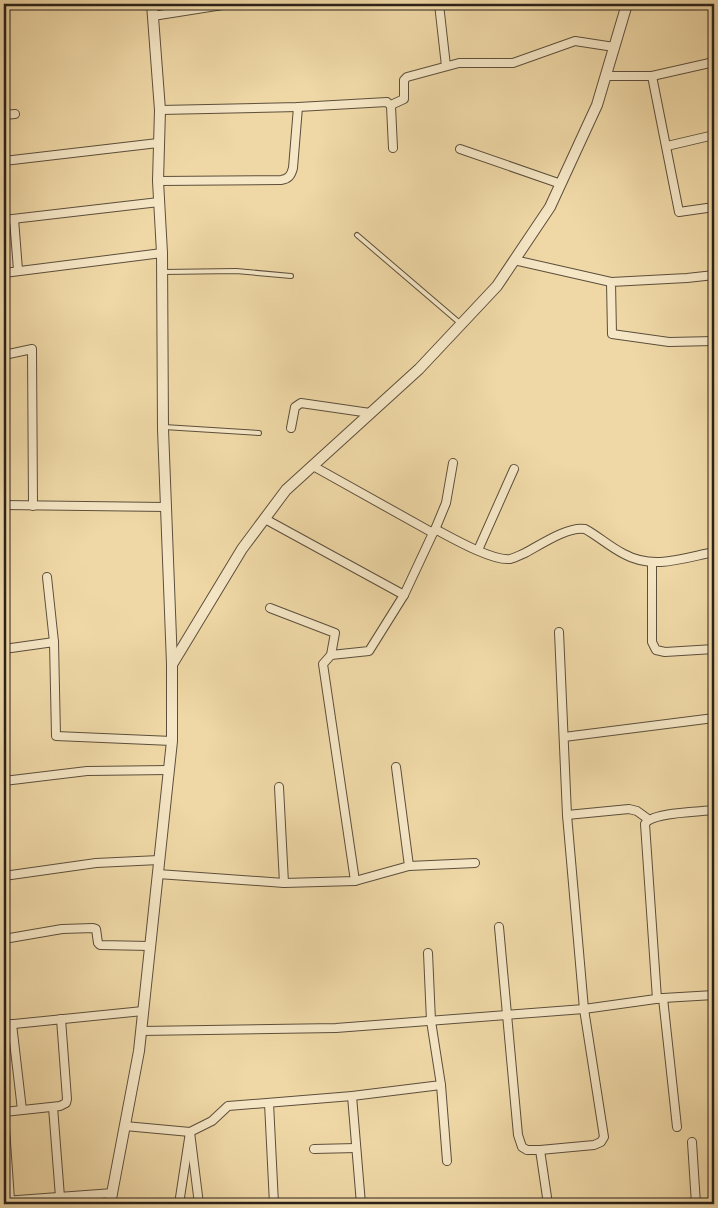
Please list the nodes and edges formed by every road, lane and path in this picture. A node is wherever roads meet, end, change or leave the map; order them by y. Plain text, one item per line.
1 (152, 4) edge
2 (229, 4) edge
3 (439, 4) edge
4 (627, 4) edge
5 (153, 16) junction
6 (614, 47) junction
7 (714, 62) edge
8 (446, 66) junction
9 (605, 76) junction
10 (652, 76) junction
11 (391, 105) junction
12 (298, 107) junction
13 (160, 110) junction
14 (15, 114) dead end
15 (4, 116) edge
16 (714, 135) edge
17 (158, 144) junction
18 (667, 146) junction
19 (392, 148) dead end
20 (460, 149) dead end
21 (4, 160) edge
22 (158, 181) junction
23 (561, 184) junction
24 (158, 202) junction
25 (714, 207) edge
26 (14, 218) junction
27 (4, 220) edge
28 (357, 235) dead end
29 (162, 252) junction
30 (514, 260) junction
31 (18, 270) junction
32 (162, 272) junction
33 (4, 273) edge
34 (714, 275) edge
35 (291, 276) dead end
36 (611, 282) junction
37 (461, 324) junction
38 (714, 341) edge
39 (4, 355) edge
40 (370, 413) junction
41 (163, 427) junction
42 (291, 428) dead end
43 (259, 433) dead end
44 (453, 463) dead end
45 (313, 466) junction
46 (514, 468) dead end
47 (4, 505) edge
48 (34, 506) junction
49 (166, 507) junction
50 (265, 519) junction
51 (434, 531) junction
52 (478, 550) junction
53 (714, 552) edge
54 (652, 563) junction
55 (46, 577) dead end
56 (404, 595) junction
57 (270, 608) dead end
58 (559, 632) dead end
59 (54, 642) junction
60 (4, 649) edge
61 (714, 650) edge
62 (331, 655) junction
63 (172, 664) junction
64 (714, 718) edge
65 (564, 737) junction
66 (172, 741) junction
67 (396, 767) dead end
68 (169, 770) junction
69 (4, 781) edge
70 (279, 787) dead end
71 (714, 810) edge
72 (567, 815) junction
73 (648, 819) junction
74 (159, 860) junction
75 (475, 863) dead end
76 (409, 866) junction
77 (158, 874) junction
78 (4, 876) edge
79 (354, 881) junction
80 (284, 884) junction
81 (499, 928) dead end
82 (4, 939) edge
83 (150, 946) junction
84 (428, 952) dead end
85 (714, 994) edge
86 (660, 998) junction
87 (584, 1009) junction
88 (144, 1011) junction
89 (506, 1015) junction
90 (61, 1019) junction
91 (431, 1021) junction
92 (12, 1024) junction
93 (4, 1025) edge
94 (142, 1031) junction
95 (441, 1085) junction
96 (352, 1096) junction
97 (269, 1103) junction
98 (53, 1107) junction
99 (22, 1110) junction
100 (4, 1113) edge
101 (125, 1126) junction
102 (677, 1126) dead end
103 (190, 1132) junction
104 (692, 1142) dead end
105 (356, 1148) junction
106 (314, 1149) dead end
107 (540, 1150) junction
108 (448, 1161) dead end
109 (112, 1193) junction
110 (60, 1197) junction
111 (7, 1201) edge
112 (110, 1204) edge
113 (179, 1204) edge
114 (199, 1204) edge
115 (274, 1204) edge
116 (361, 1204) edge
117 (548, 1204) edge
118 (696, 1204) edge

1 - 5 street
2 - 5 street
3 - 8 street
4 - 6 street
5 - 13 street
6 - 8 street
6 - 9 street
7 - 10 street
8 - 11 street
9 - 10 street
9 - 23 street
10 - 18 street
11 - 12 street
11 - 19 street
12 - 13 street
12 - 22 street
13 - 17 street
14 - 15 street
16 - 18 street
17 - 21 street
17 - 22 street
18 - 25 street
20 - 23 street
22 - 24 street
23 - 30 street
24 - 26 street
24 - 29 street
26 - 27 street
26 - 31 street
28 - 37 lane
29 - 31 street
29 - 32 street
30 - 36 street
30 - 37 street
31 - 33 street
32 - 35 lane
32 - 41 street
34 - 36 street
36 - 38 street
37 - 40 street
39 - 48 street
40 - 42 street
40 - 45 street
41 - 43 lane
41 - 49 street
44 - 51 street
45 - 50 street
45 - 51 street
46 - 52 street
47 - 48 street
48 - 49 street
49 - 63 street
50 - 56 street
50 - 63 street
51 - 52 street
51 - 56 street
52 - 54 street
53 - 54 street
54 - 61 street
55 - 59 street
56 - 62 street
57 - 62 street
58 - 65 street
59 - 60 street
59 - 66 street
62 - 79 street
63 - 66 street
64 - 65 street
65 - 72 street
66 - 68 street
67 - 76 street
68 - 69 street
68 - 74 street
70 - 80 street
71 - 73 street
72 - 73 street
72 - 87 street
73 - 86 street
74 - 77 street
74 - 78 street
75 - 76 street
76 - 79 street
77 - 80 street
77 - 83 street
79 - 80 street
81 - 89 street
82 - 83 street
83 - 88 street
84 - 91 street
85 - 86 street
86 - 87 street
86 - 102 street
87 - 89 street
87 - 107 street
88 - 90 street
88 - 94 street
89 - 91 street
89 - 107 street
90 - 92 street
90 - 98 street
91 - 94 street
91 - 95 street
92 - 93 street
92 - 99 street
94 - 101 street
95 - 96 street
95 - 108 street
96 - 97 street
96 - 105 street
97 - 103 street
97 - 115 street
98 - 99 street
98 - 110 street
99 - 100 street
100 - 111 street
101 - 103 street
101 - 109 street
103 - 113 street
103 - 114 street
104 - 118 street
105 - 106 street
105 - 116 street
107 - 117 street
109 - 110 street
109 - 112 street
110 - 111 street

